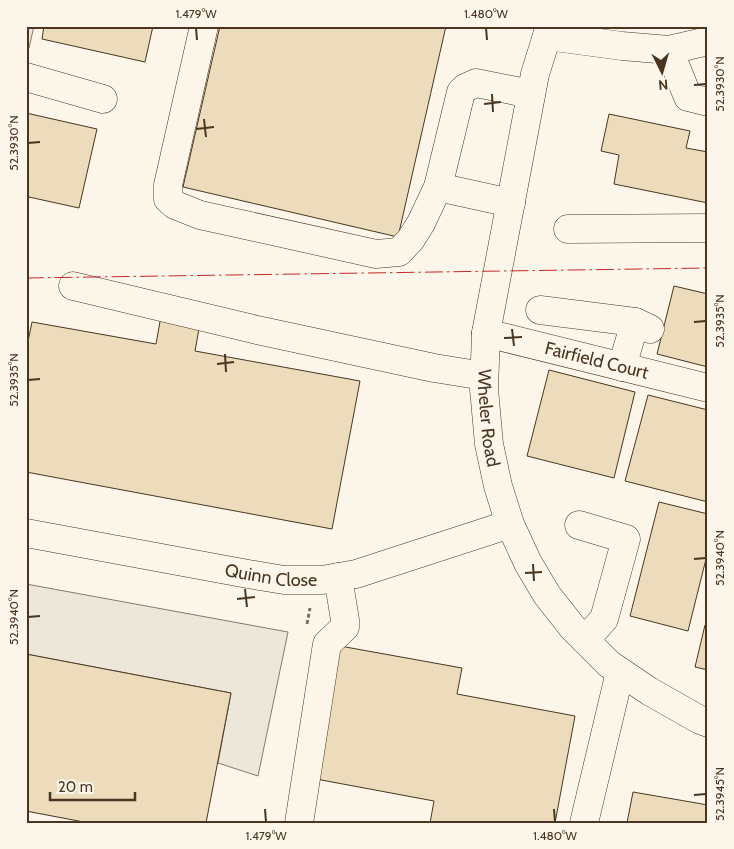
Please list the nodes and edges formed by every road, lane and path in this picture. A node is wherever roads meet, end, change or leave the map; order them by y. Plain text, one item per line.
1 (204, 26) edge
2 (549, 31) edge
3 (708, 41) edge
4 (669, 50) junction
5 (26, 77) edge
6 (531, 94) junction
7 (103, 99) dead end
8 (708, 102) edge
9 (438, 187) junction
10 (510, 204) junction
11 (708, 228) edge
12 (568, 229) dead end
13 (74, 286) dead end
14 (540, 310) dead end
15 (486, 334) junction
16 (622, 367) junction
17 (484, 376) junction
18 (708, 388) edge
19 (510, 524) junction
20 (579, 525) dead end
21 (26, 533) edge
22 (338, 578) junction
23 (585, 640) junction
24 (620, 672) junction
25 (708, 723) edge
26 (299, 823) edge
27 (584, 823) edge

1 - 9 street
2 - 4 street
2 - 6 street, Wheler Road
3 - 4 street
4 - 8 street
5 - 7 street
6 - 9 street
6 - 10 street, Wheler Road
9 - 10 street
10 - 15 street, Wheler Road
11 - 12 street
13 - 17 street
14 - 16 street
15 - 16 street, Fairfield Court
15 - 17 street, Wheler Road
16 - 18 street, Fairfield Court
17 - 19 street, Wheler Road
19 - 22 street, Quinn Close
19 - 23 street, Wheler Road
20 - 23 street
21 - 22 street, Quinn Close
22 - 26 street
23 - 24 street, Wheler Road
24 - 25 street, Wheler Road
24 - 27 street

